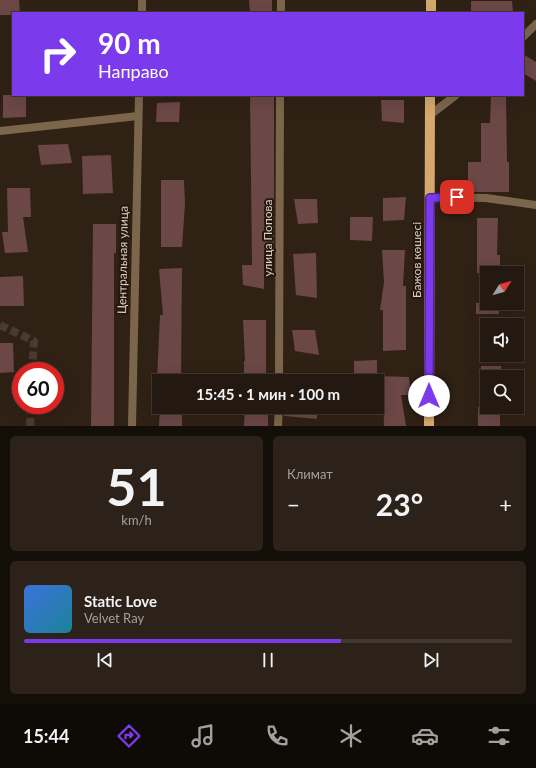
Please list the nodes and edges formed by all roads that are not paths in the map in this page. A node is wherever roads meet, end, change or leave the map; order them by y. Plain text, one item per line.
1 (142, 0) edge
2 (281, 0) edge
3 (431, 0) edge
4 (142, 12) edge
5 (281, 12) edge
6 (431, 12) edge
7 (536, 24) edge
8 (524, 36) edge
9 (139, 96) edge
10 (280, 96) edge
11 (430, 96) edge
12 (455, 96) edge
13 (430, 115) junction
14 (138, 116) junction
15 (0, 131) edge
16 (430, 198) junction
17 (536, 205) edge
18 (279, 374) edge
19 (279, 414) edge
20 (132, 426) edge
21 (278, 426) edge
22 (429, 426) edge

1 - 4 street
2 - 5 street
3 - 6 main road
7 - 8 street
9 - 14 street, Центральная улица
10 - 18 street, улица Попова
11 - 13 main road, Бажов көшесі
12 - 13 street
13 - 16 main road, Бажов көшесі
14 - 15 street
14 - 20 street, Центральная улица
16 - 17 street
16 - 22 main road, Бажов көшесі
19 - 21 street

